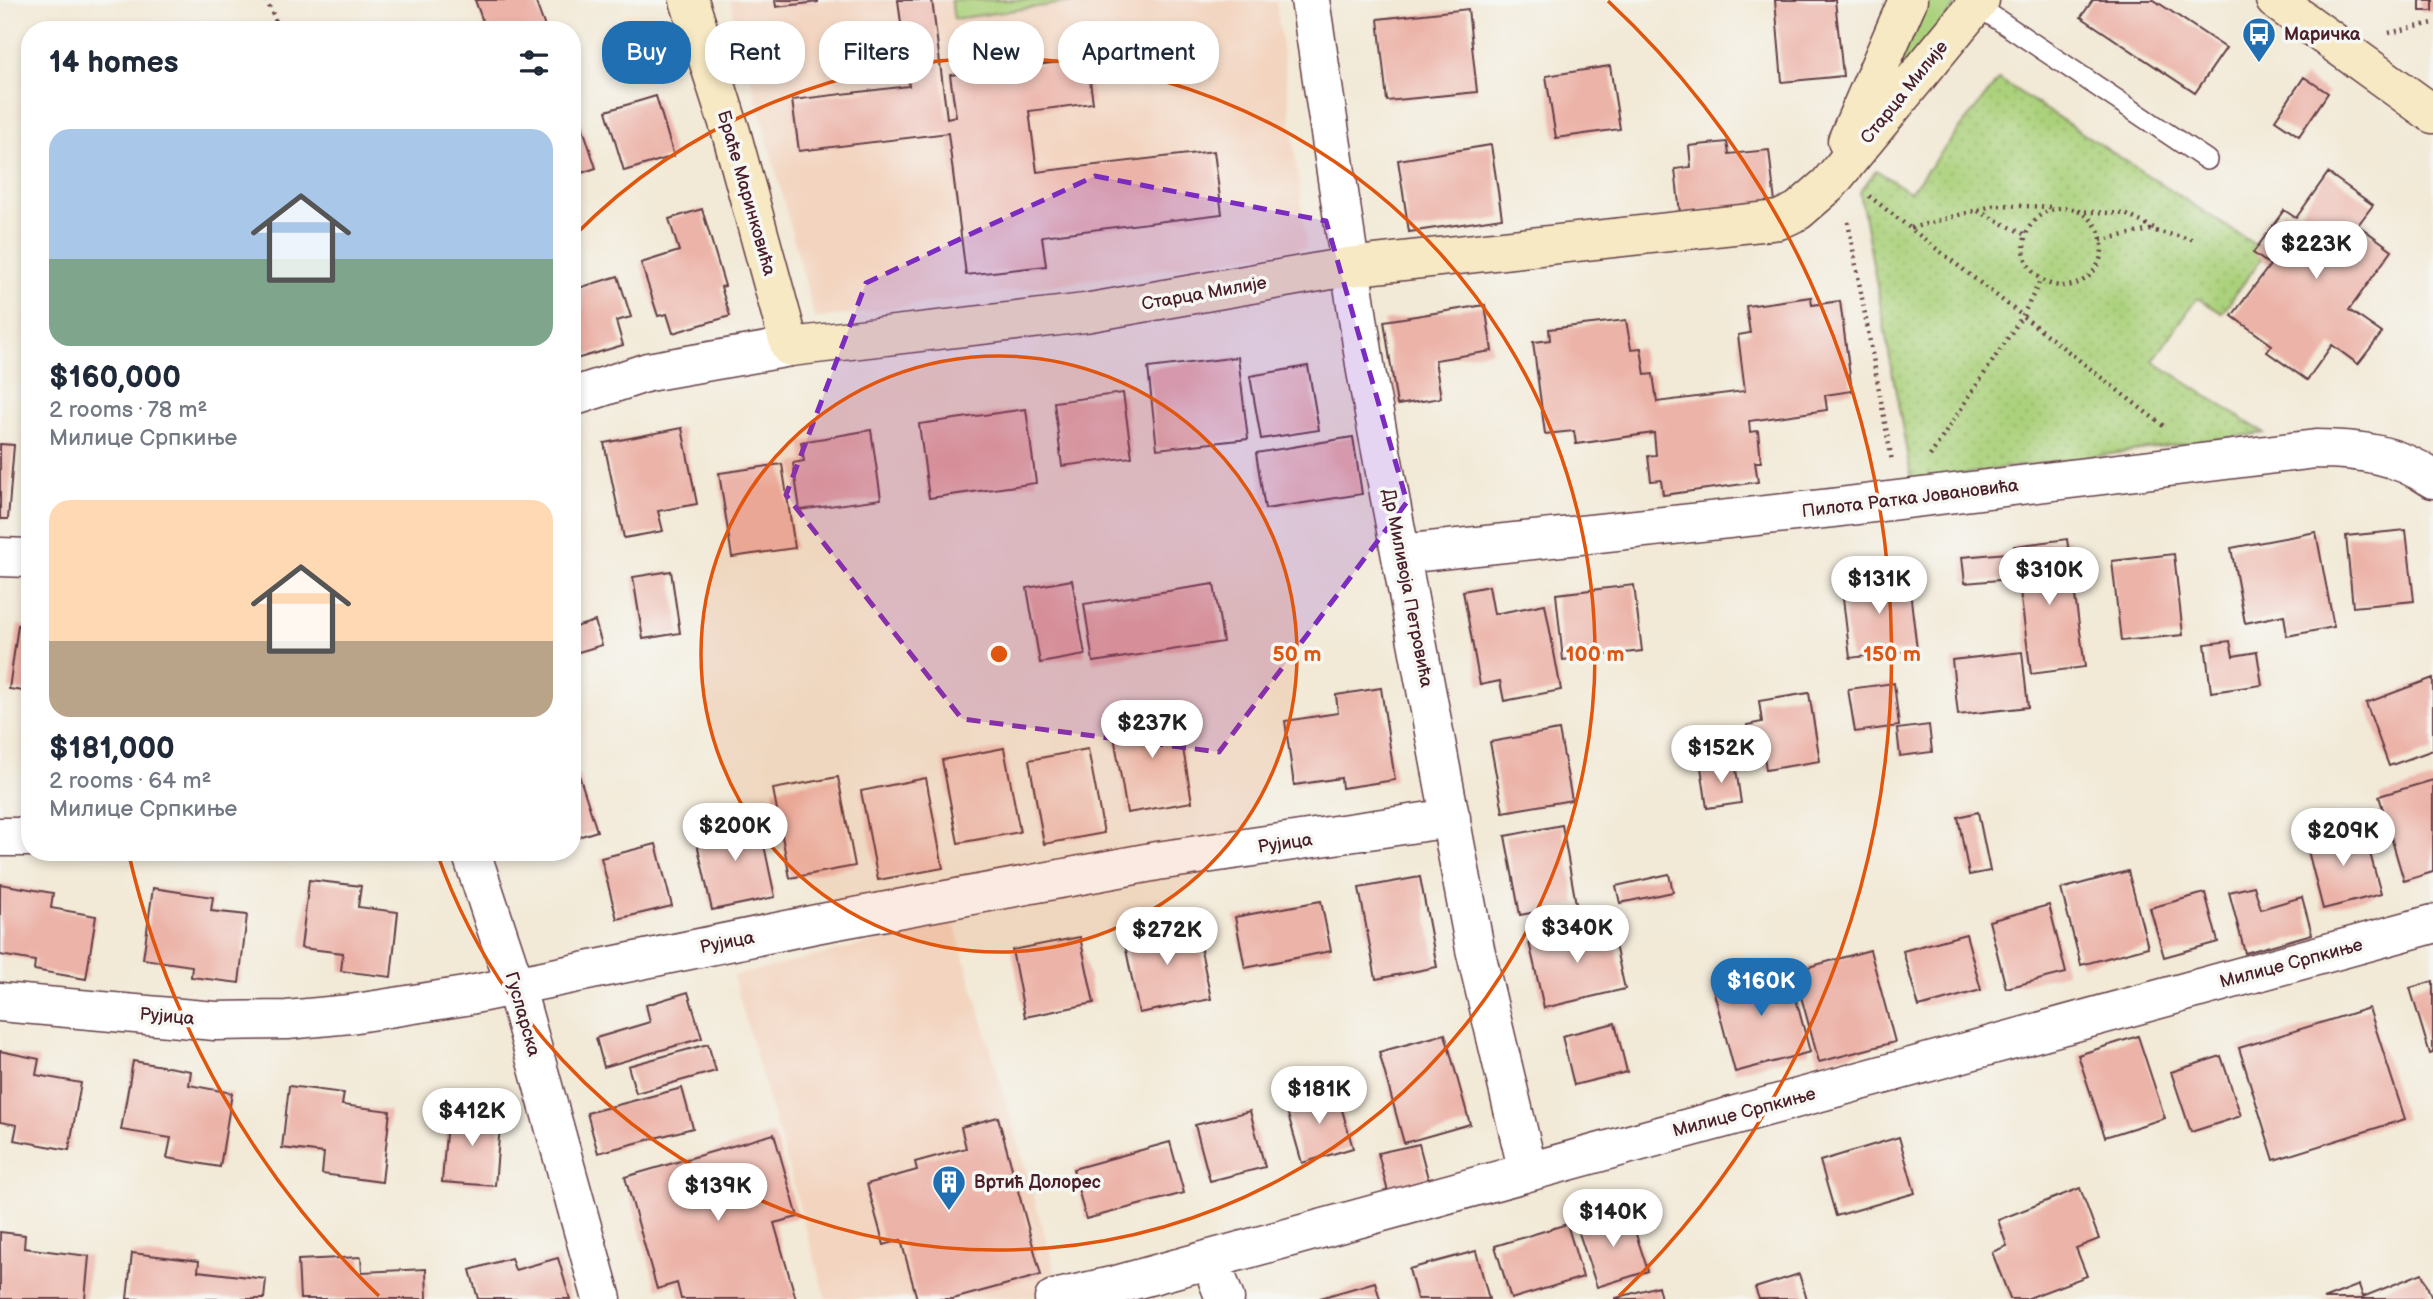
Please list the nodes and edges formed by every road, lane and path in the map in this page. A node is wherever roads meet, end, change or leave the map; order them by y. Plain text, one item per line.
1 (266, 0) edge
2 (689, 0) edge
3 (1310, 0) edge
4 (1908, 0) edge
5 (2275, 0) edge
6 (1978, 2) edge
7 (276, 21) edge
8 (2433, 114) edge
9 (2207, 160) dead end
10 (1833, 178) junction
11 (2064, 208) junction
12 (1977, 210) junction
13 (2077, 211) junction
14 (1910, 228) junction
15 (2166, 234) junction
16 (2026, 235) junction
17 (2101, 240) junction
18 (2196, 240) dead end
19 (1348, 267) junction
20 (2041, 279) junction
21 (2023, 315) junction
22 (790, 347) junction
23 (581, 394) edge
24 (2209, 462) junction
25 (2424, 472) edge
26 (1897, 486) junction
27 (1402, 554) junction
28 (0, 557) edge
29 (21, 558) edge
30 (1451, 818) junction
31 (0, 837) edge
32 (21, 837) edge
33 (474, 861) edge
34 (2433, 923) edge
35 (515, 985) junction
36 (0, 1002) edge
37 (1528, 1172) junction
38 (1209, 1259) junction
39 (602, 1299) edge
40 (1054, 1299) edge
41 (1225, 1299) edge

1 - 7 path
2 - 22 street, Браће Маринковића
3 - 19 street, Др Миливоја Петровића
4 - 10 street, Старца Милије
5 - 8 street
6 - 9 lane
6 - 10 street, Старца Милије
10 - 14 path
10 - 19 street, Старца Милије
10 - 26 path
11 - 12 path
11 - 13 path
11 - 16 path
12 - 14 path
12 - 16 path
13 - 15 path
13 - 17 path
14 - 21 path
15 - 17 path
15 - 18 path
16 - 20 path
17 - 20 path
19 - 22 street, Старца Милије
19 - 27 street, Др Миливоја Петровића
20 - 21 path
21 - 24 path
21 - 26 path
22 - 23 street, Старца Милије
24 - 25 street, Пилота Ратка Јовановића
24 - 26 street, Пилота Ратка Јовановића
26 - 27 street, Пилота Ратка Јовановића
27 - 30 street, Др Миливоја Петровића
28 - 29 street
30 - 35 street, Рујица
30 - 37 street, Др Миливоја Петровића
31 - 32 street
33 - 35 street, Гусларска
34 - 37 street, Милице Српкиње
35 - 36 street, Рујица
35 - 39 street, Гусларска
37 - 38 street, Милице Српкиње
38 - 40 street, Милице Српкиње
38 - 41 street

